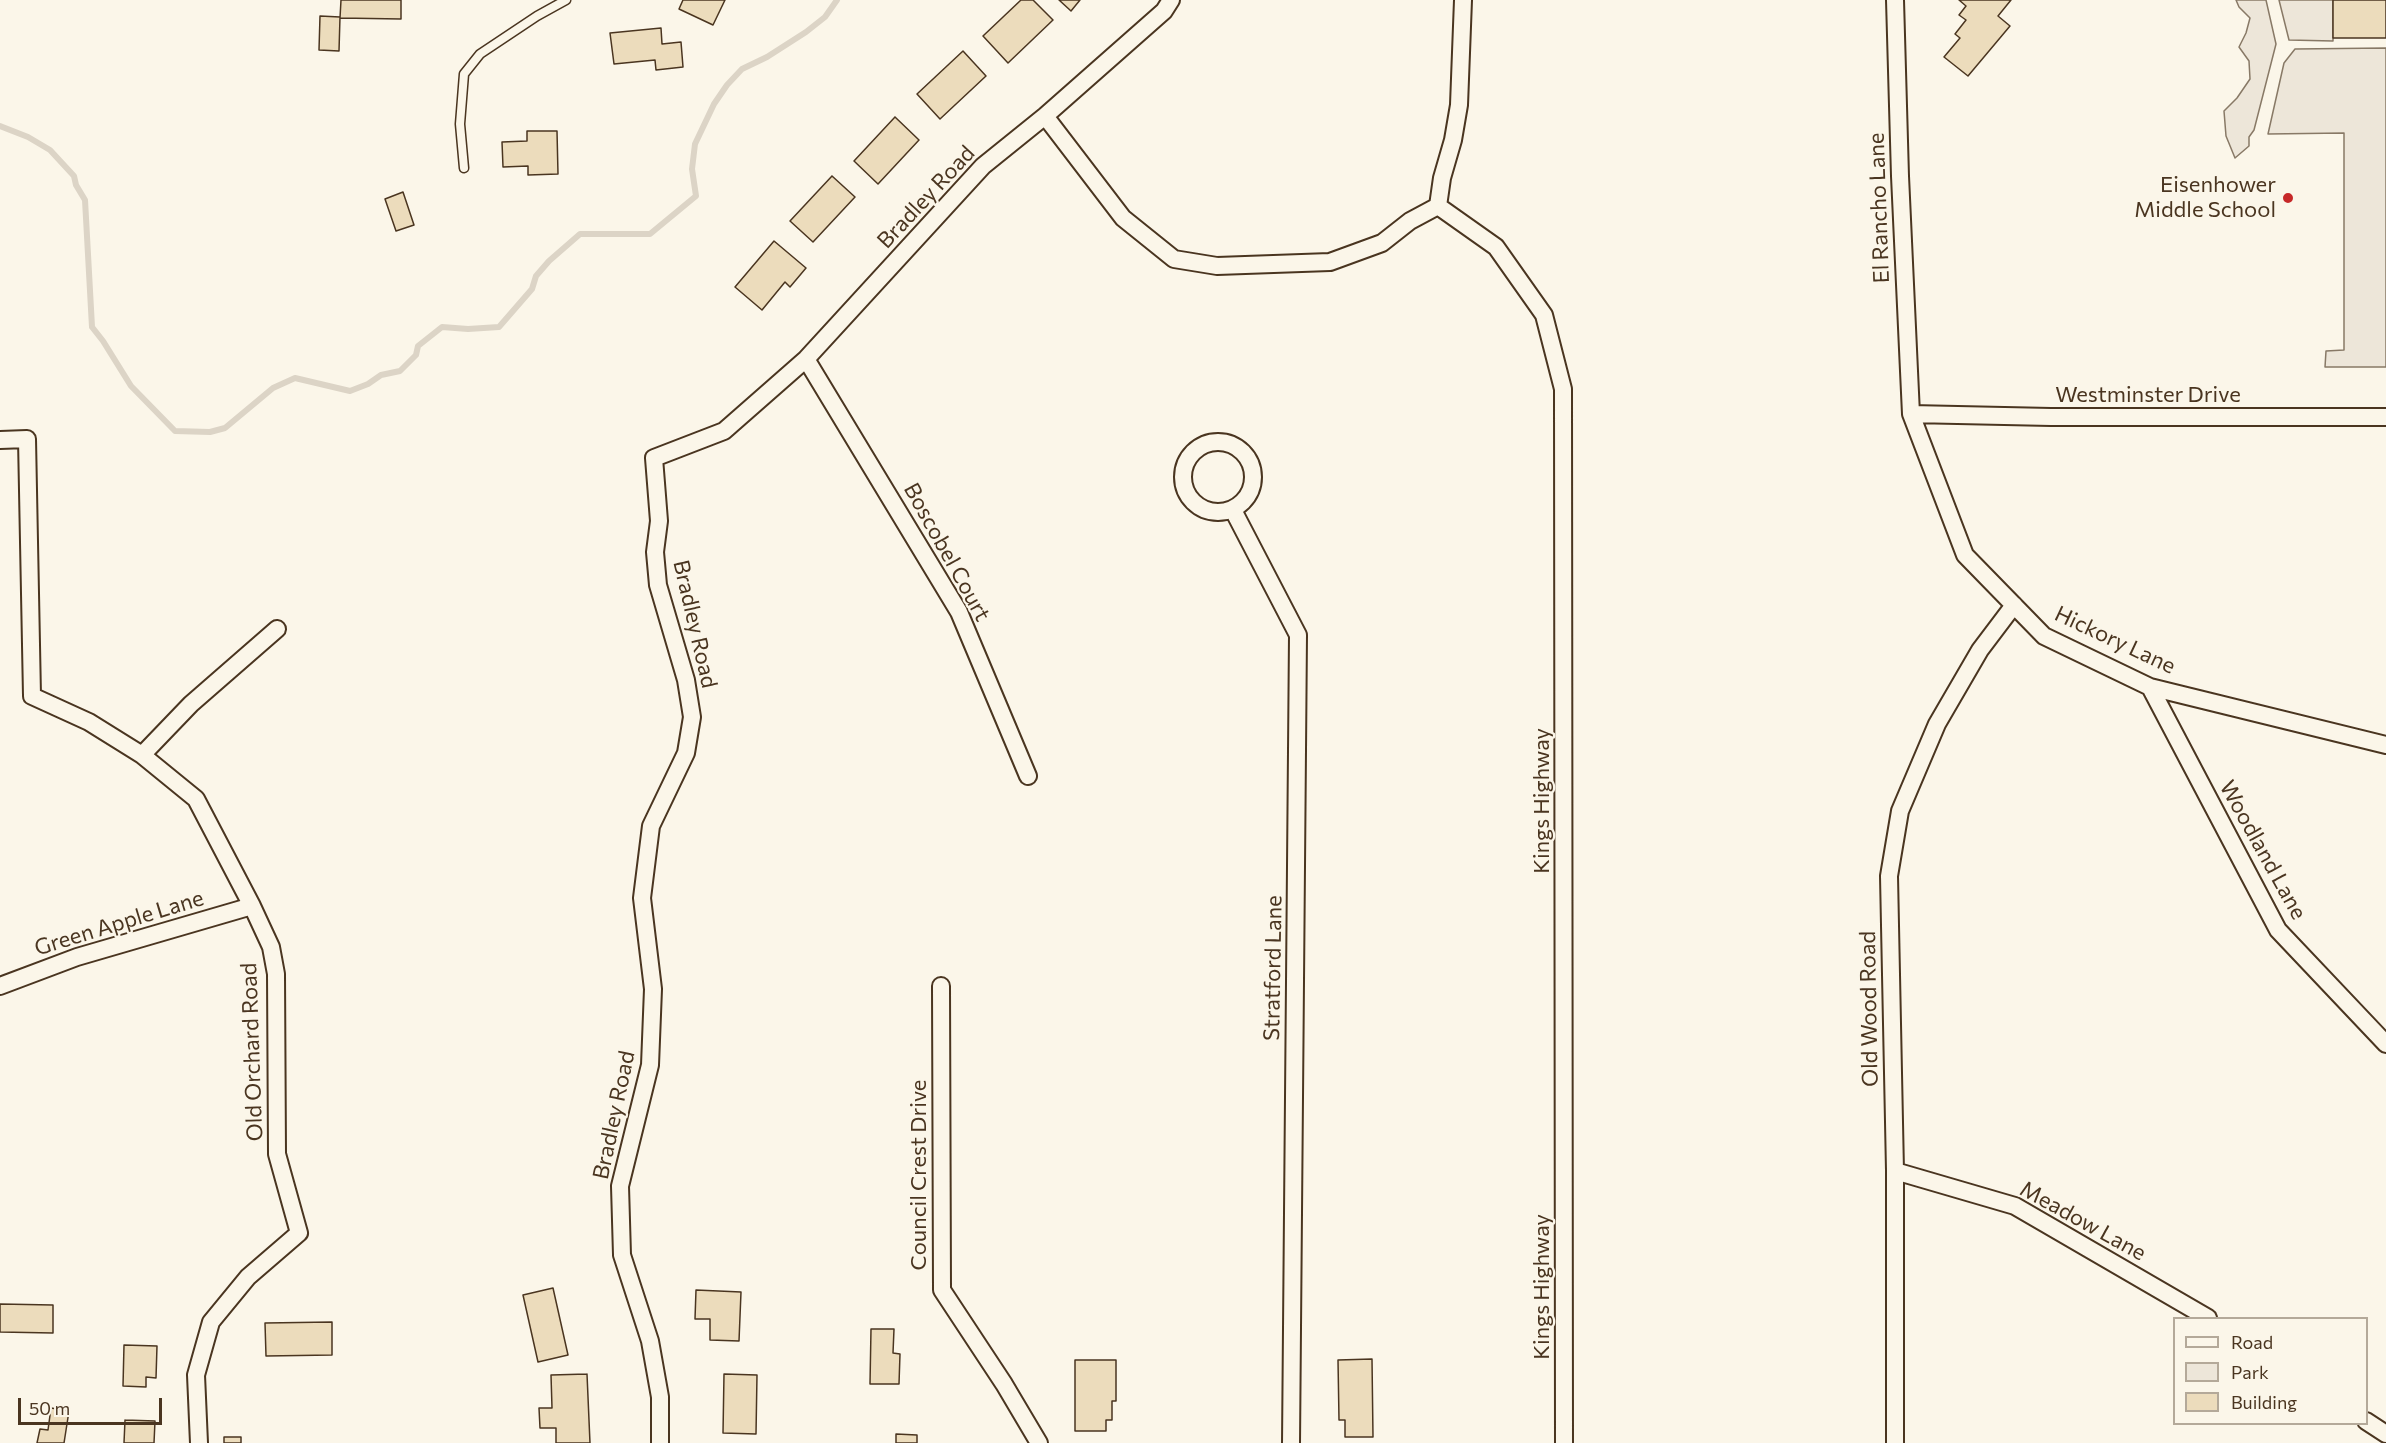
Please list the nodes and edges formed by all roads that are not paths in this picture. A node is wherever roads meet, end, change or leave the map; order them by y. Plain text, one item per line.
1 (566, 0) edge
2 (1171, 0) edge
3 (1463, 0) edge
4 (1895, 0) edge
5 (1045, 116) junction
6 (464, 168) dead end
7 (1438, 206) junction
8 (806, 359) junction
9 (1911, 414) junction
10 (2386, 417) edge
11 (0, 440) edge
12 (1233, 510) junction
13 (2014, 604) junction
14 (277, 629) dead end
15 (2150, 687) junction
16 (2386, 745) edge
17 (142, 755) junction
18 (1028, 776) dead end
19 (252, 906) junction
20 (0, 986) edge
21 (941, 986) dead end
22 (2386, 1044) edge
23 (1895, 1171) junction
24 (2206, 1317) edge
25 (2368, 1422) edge
26 (2386, 1434) edge
27 (199, 1443) edge
28 (660, 1443) edge
29 (1039, 1443) edge
30 (1291, 1443) edge
31 (1564, 1443) edge
32 (1895, 1443) edge

1 - 6 lane
2 - 5 street, Bradley Road
3 - 7 street
4 - 9 street, El Rancho Lane
5 - 7 street
5 - 8 street, Bradley Road
7 - 31 street, Kings Highway
8 - 18 street, Boscobel Court
8 - 28 street, Bradley Road
9 - 10 street, Westminster Drive
9 - 13 street, Hickory Lane
11 - 17 street, Old Orchard Road
12 - 12 street
12 - 30 street, Stratford Lane
13 - 15 street, Hickory Lane
13 - 23 street, Old Wood Road
14 - 17 street
15 - 16 street, Hickory Lane
15 - 22 street, Woodland Lane
17 - 19 street, Old Orchard Road
19 - 20 street, Green Apple Lane
19 - 27 street, Old Orchard Road
21 - 29 street, Council Crest Drive
23 - 24 street, Meadow Lane
23 - 32 street, Old Wood Road
25 - 26 street

